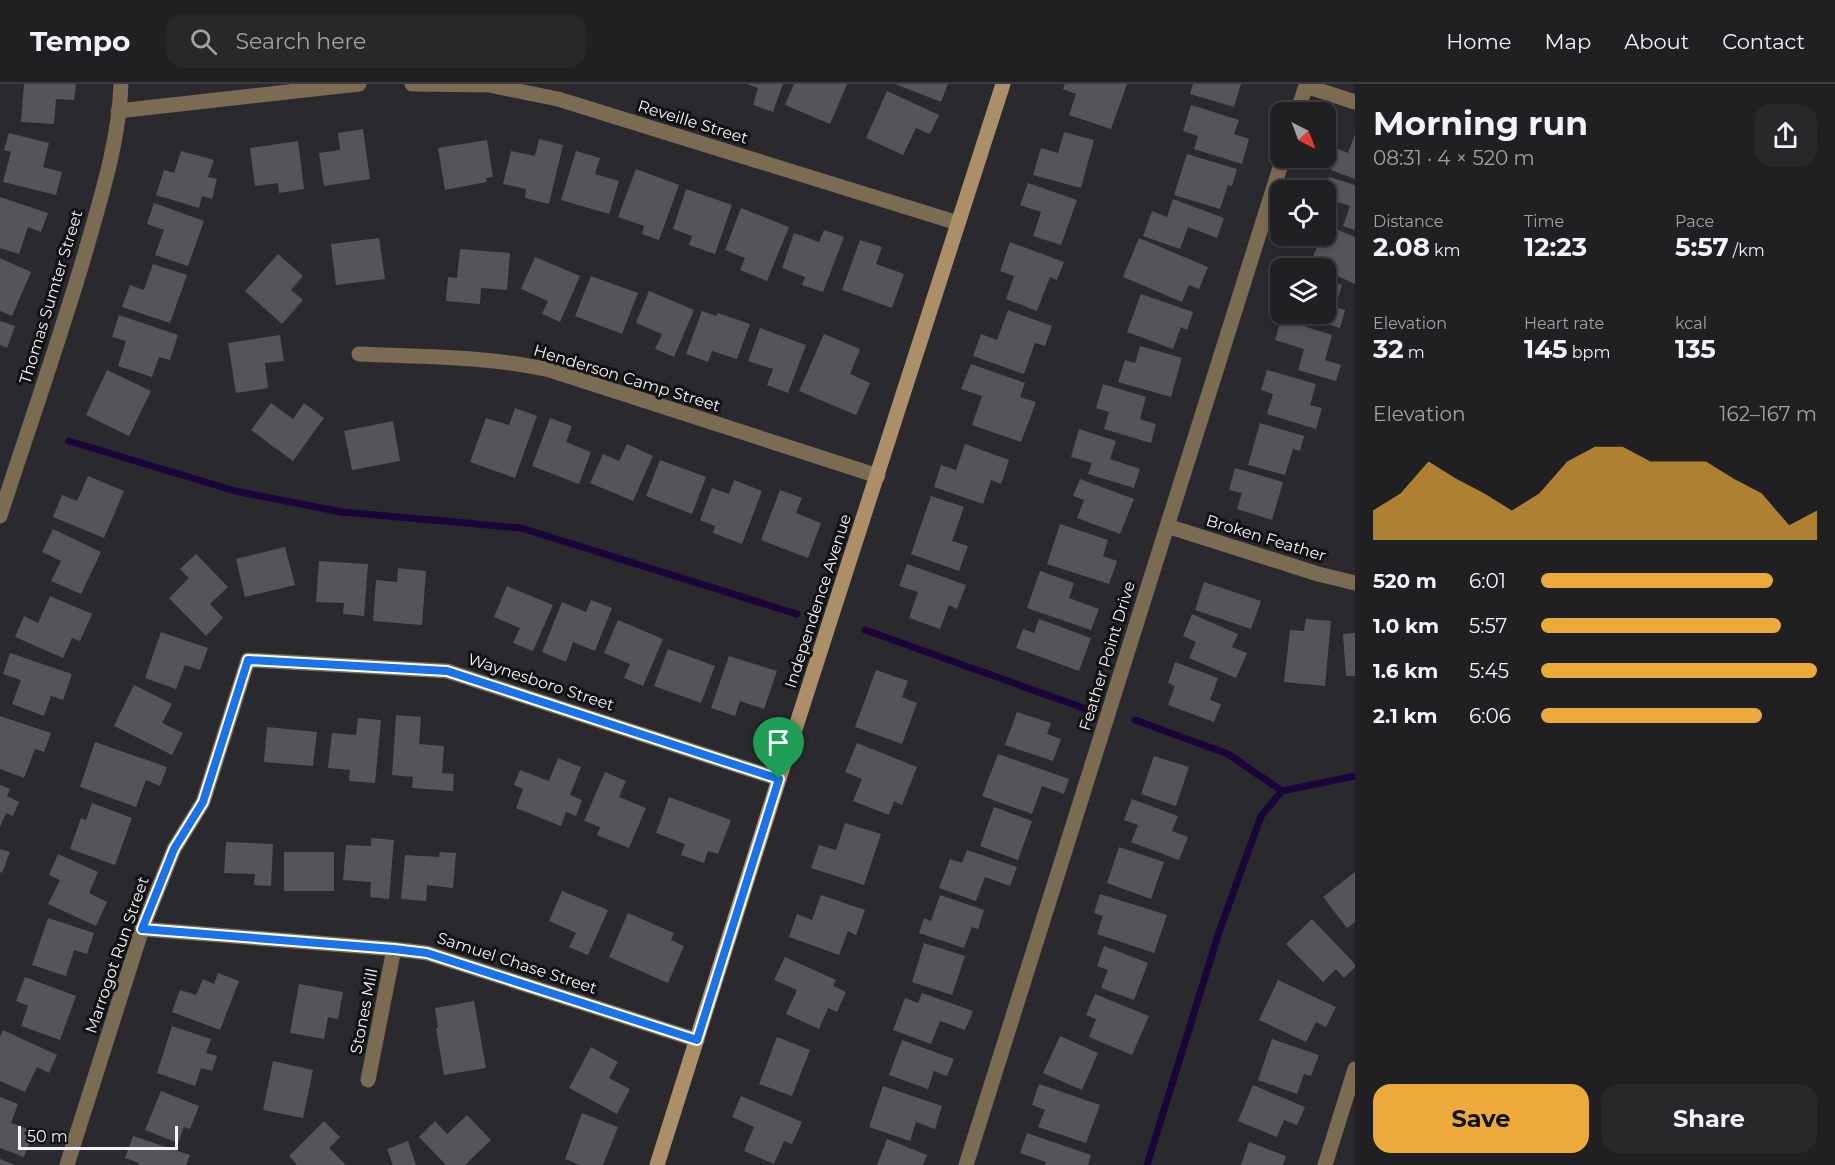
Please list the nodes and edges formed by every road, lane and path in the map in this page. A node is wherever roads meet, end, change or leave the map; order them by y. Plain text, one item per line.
1 (121, 84) edge
2 (359, 84) edge
3 (412, 84) edge
4 (1003, 84) edge
5 (1301, 102) edge
6 (1355, 102) edge
7 (118, 111) junction
8 (1280, 168) edge
9 (958, 223) junction
10 (358, 354) dead end
11 (878, 476) junction
12 (0, 516) edge
13 (1167, 526) junction
14 (1355, 583) edge
15 (248, 660) joint
16 (779, 779) junction
17 (142, 929) junction
18 (394, 949) junction
19 (697, 1040) junction
20 (1355, 1069) edge
21 (368, 1080) dead end
22 (67, 1165) edge
23 (657, 1165) edge
24 (966, 1165) edge
25 (1324, 1165) edge

1 - 7 street, Thomas Sumter Street
2 - 7 street
3 - 9 street, Reveille Street
4 - 9 street, Independence Avenue
5 - 6 street
7 - 12 street, Thomas Sumter Street
8 - 13 street, Feather Point Drive
9 - 11 street, Independence Avenue
10 - 11 street, Henderson Camp Street
11 - 16 street, Independence Avenue
13 - 14 street, Broken Feather
13 - 24 street, Feather Point Drive
15 - 16 street, Waynesboro Street
15 - 17 street, Marrogot Run Street
16 - 19 street, Independence Avenue
17 - 18 street, Samuel Chase Street
17 - 22 street, Marrogot Run Street
18 - 19 street, Samuel Chase Street
18 - 21 street, Stones Mill
19 - 23 street, Independence Avenue
20 - 25 street

